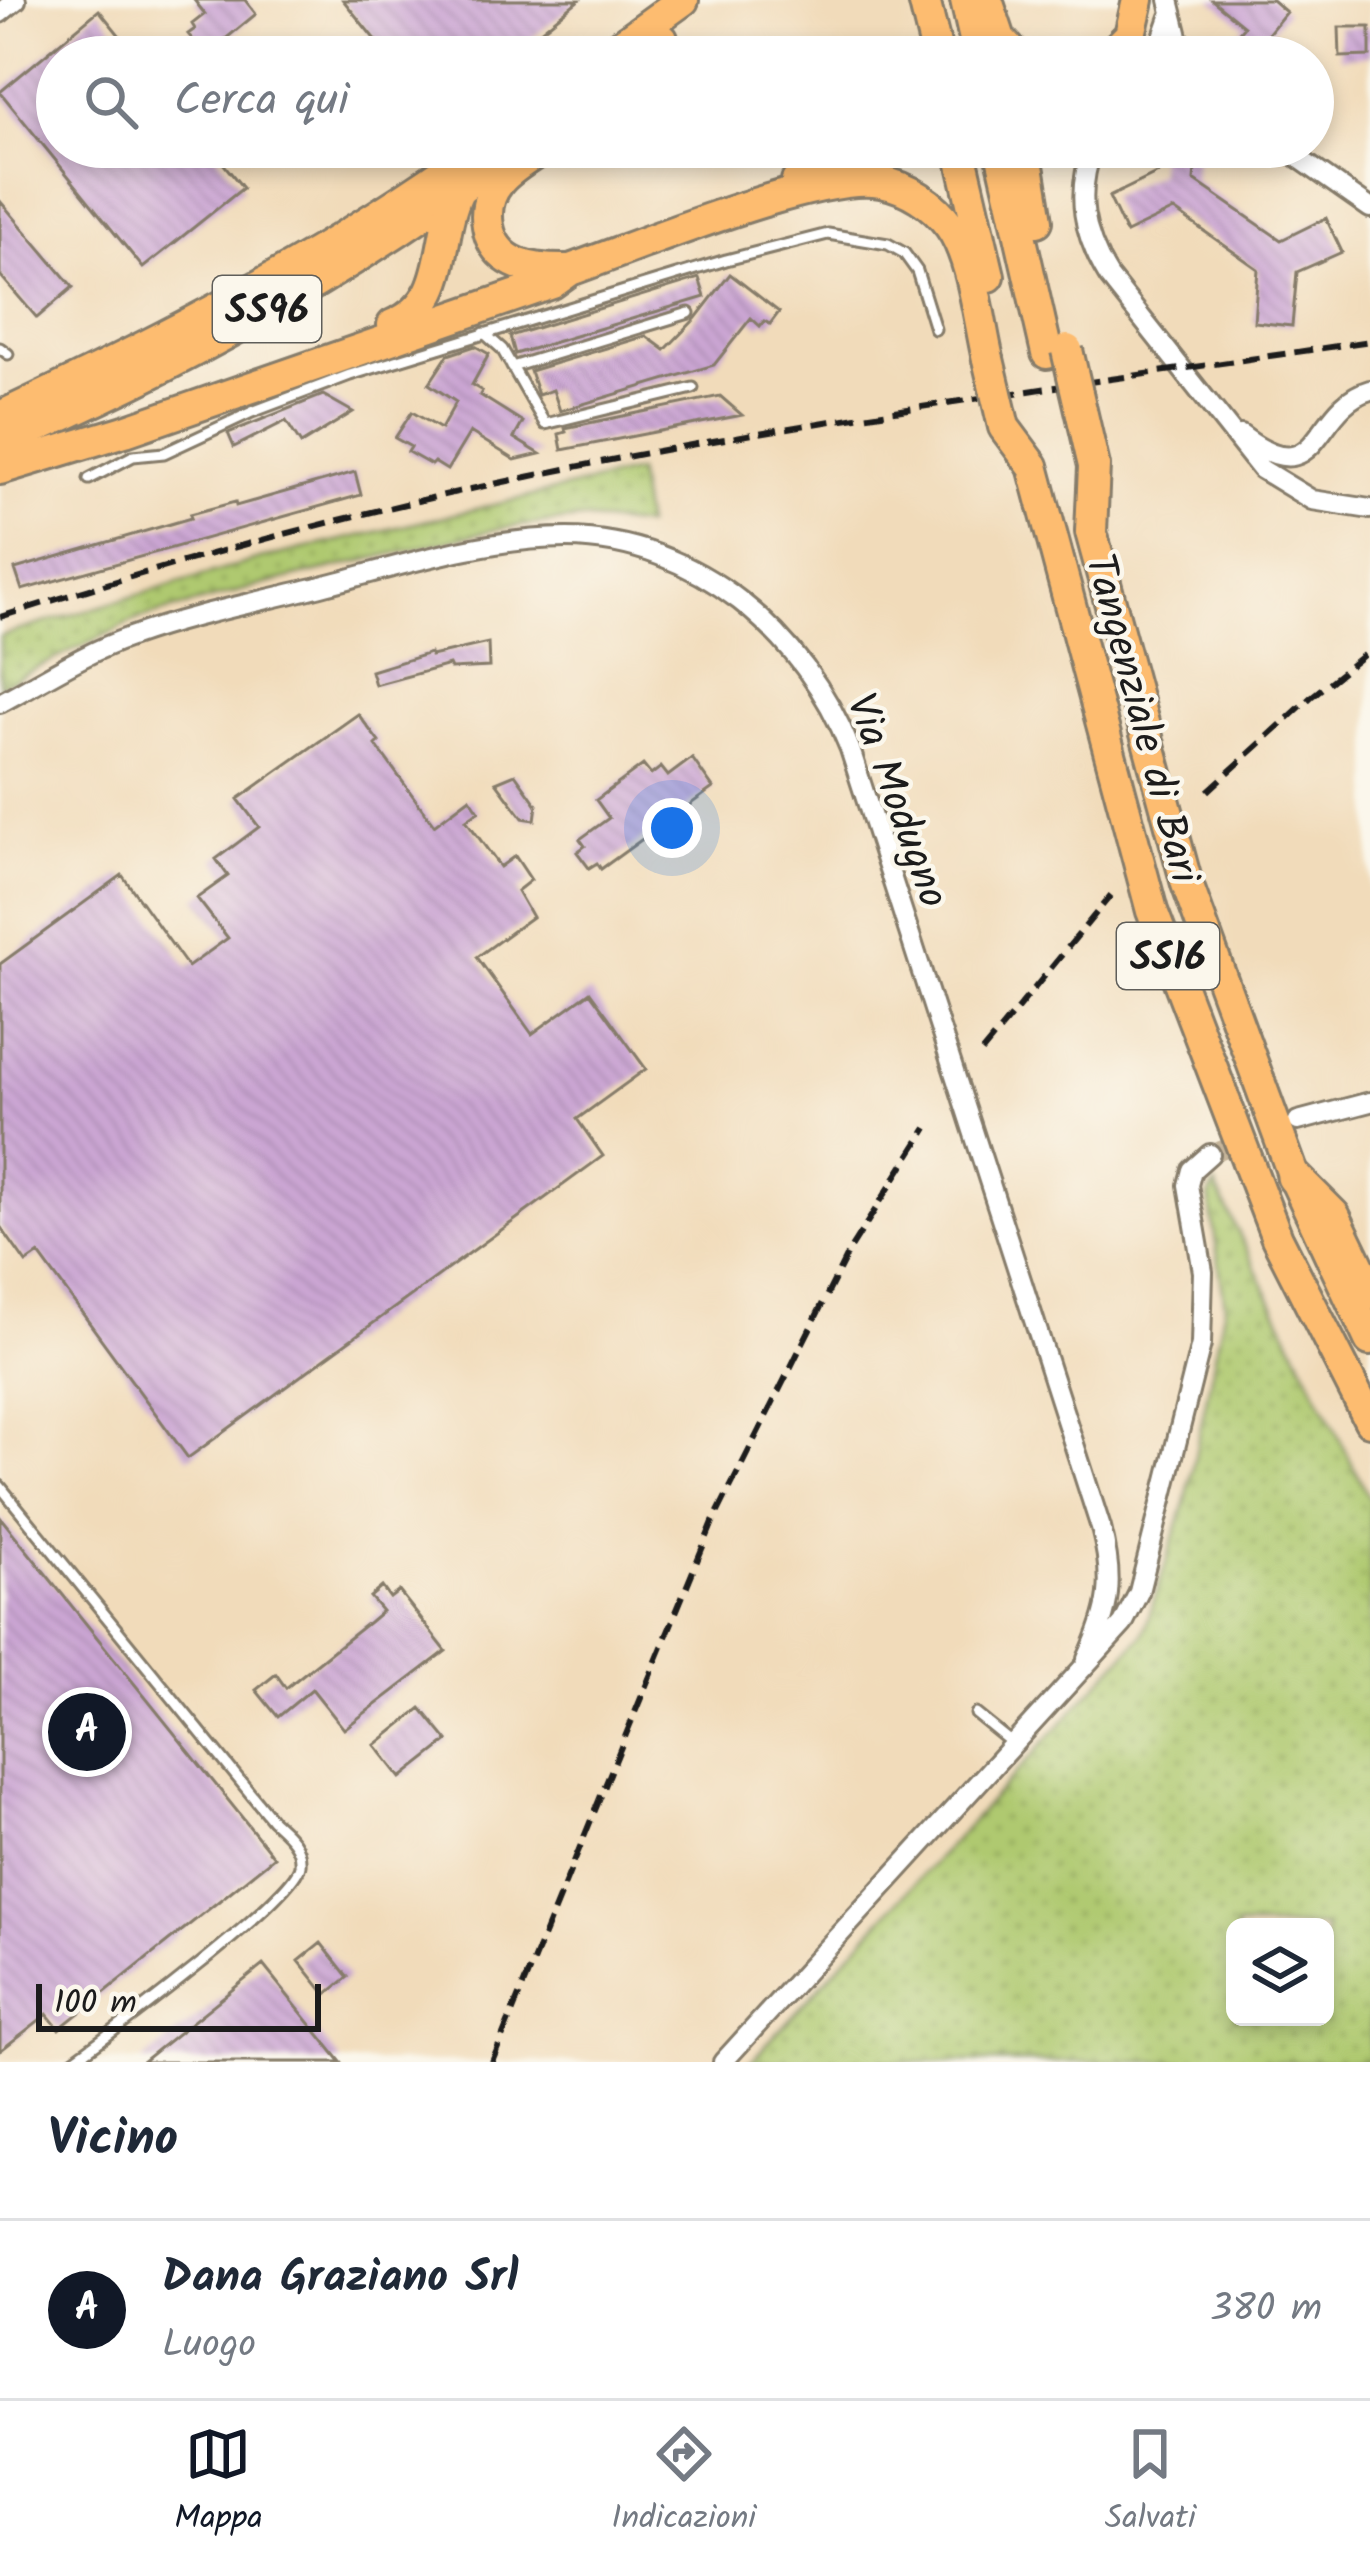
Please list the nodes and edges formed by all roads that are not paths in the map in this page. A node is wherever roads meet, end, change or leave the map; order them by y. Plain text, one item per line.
1 (16, 0) edge
2 (682, 0) edge
3 (706, 0) edge
4 (909, 0) edge
5 (924, 0) edge
6 (966, 0) edge
7 (987, 0) edge
8 (1138, 0) edge
9 (1170, 6) edge
10 (0, 13) edge
11 (633, 36) edge
12 (666, 36) edge
13 (913, 36) edge
14 (933, 36) edge
15 (974, 36) edge
16 (999, 36) edge
17 (1129, 36) edge
18 (1162, 36) edge
19 (1178, 36) edge
20 (447, 168) edge
21 (489, 168) edge
22 (515, 168) edge
23 (820, 168) edge
24 (962, 168) edge
25 (1006, 168) edge
26 (1030, 168) edge
27 (1088, 168) edge
28 (1312, 168) edge
29 (458, 191) junction
30 (1370, 208) edge
31 (734, 213) junction
32 (570, 270) junction
33 (689, 313) dead end
34 (935, 329) dead end
35 (484, 333) junction
36 (1057, 351) junction
37 (336, 358) junction
38 (998, 358) junction
39 (512, 367) junction
40 (693, 388) dead end
41 (1370, 390) edge
42 (0, 417) edge
43 (1228, 425) junction
44 (0, 443) edge
45 (129, 443) junction
46 (0, 470) edge
47 (89, 479) dead end
48 (1370, 509) edge
49 (0, 703) edge
50 (1370, 1102) edge
51 (1298, 1121) tunnel mouth
52 (1210, 1154) dead end
53 (1294, 1177) junction
54 (1370, 1293) edge
55 (1370, 1340) edge
56 (1370, 1421) edge
57 (0, 1486) edge
58 (1087, 1659) junction
59 (976, 1714) dead end
60 (1013, 1744) junction
61 (71, 2062) edge
62 (723, 2062) edge

1 - 10 street
2 - 11 main road
3 - 12 main road
4 - 13 main road
5 - 14 main road
6 - 15 main road
7 - 16 main road
8 - 17 main road
9 - 18 street
9 - 19 street
20 - 42 main road, SS96
21 - 29 main road, SS96
22 - 32 main road
23 - 31 main road
24 - 38 main road, Tangenziale di Bari / SS16
25 - 36 main road, Tangenziale di Bari / SS16
26 - 36 main road
27 - 43 street
28 - 30 street
29 - 37 main road
29 - 44 main road, SS96
31 - 32 main road
31 - 38 main road
32 - 37 main road
33 - 39 lane
34 - 35 lane
35 - 39 lane
35 - 45 lane
36 - 53 main road, Tangenziale di Bari / SS16, bridge
37 - 45 main road
38 - 56 main road, Tangenziale di Bari / SS16
39 - 40 lane
41 - 43 street
43 - 48 street
45 - 46 main road
45 - 47 lane
49 - 58 street, Via Modugno
50 - 51 street
52 - 58 street
53 - 54 highway
53 - 55 main road, Tangenziale di Bari / SS16
57 - 61 lane
58 - 60 street
59 - 60 lane
60 - 62 street

